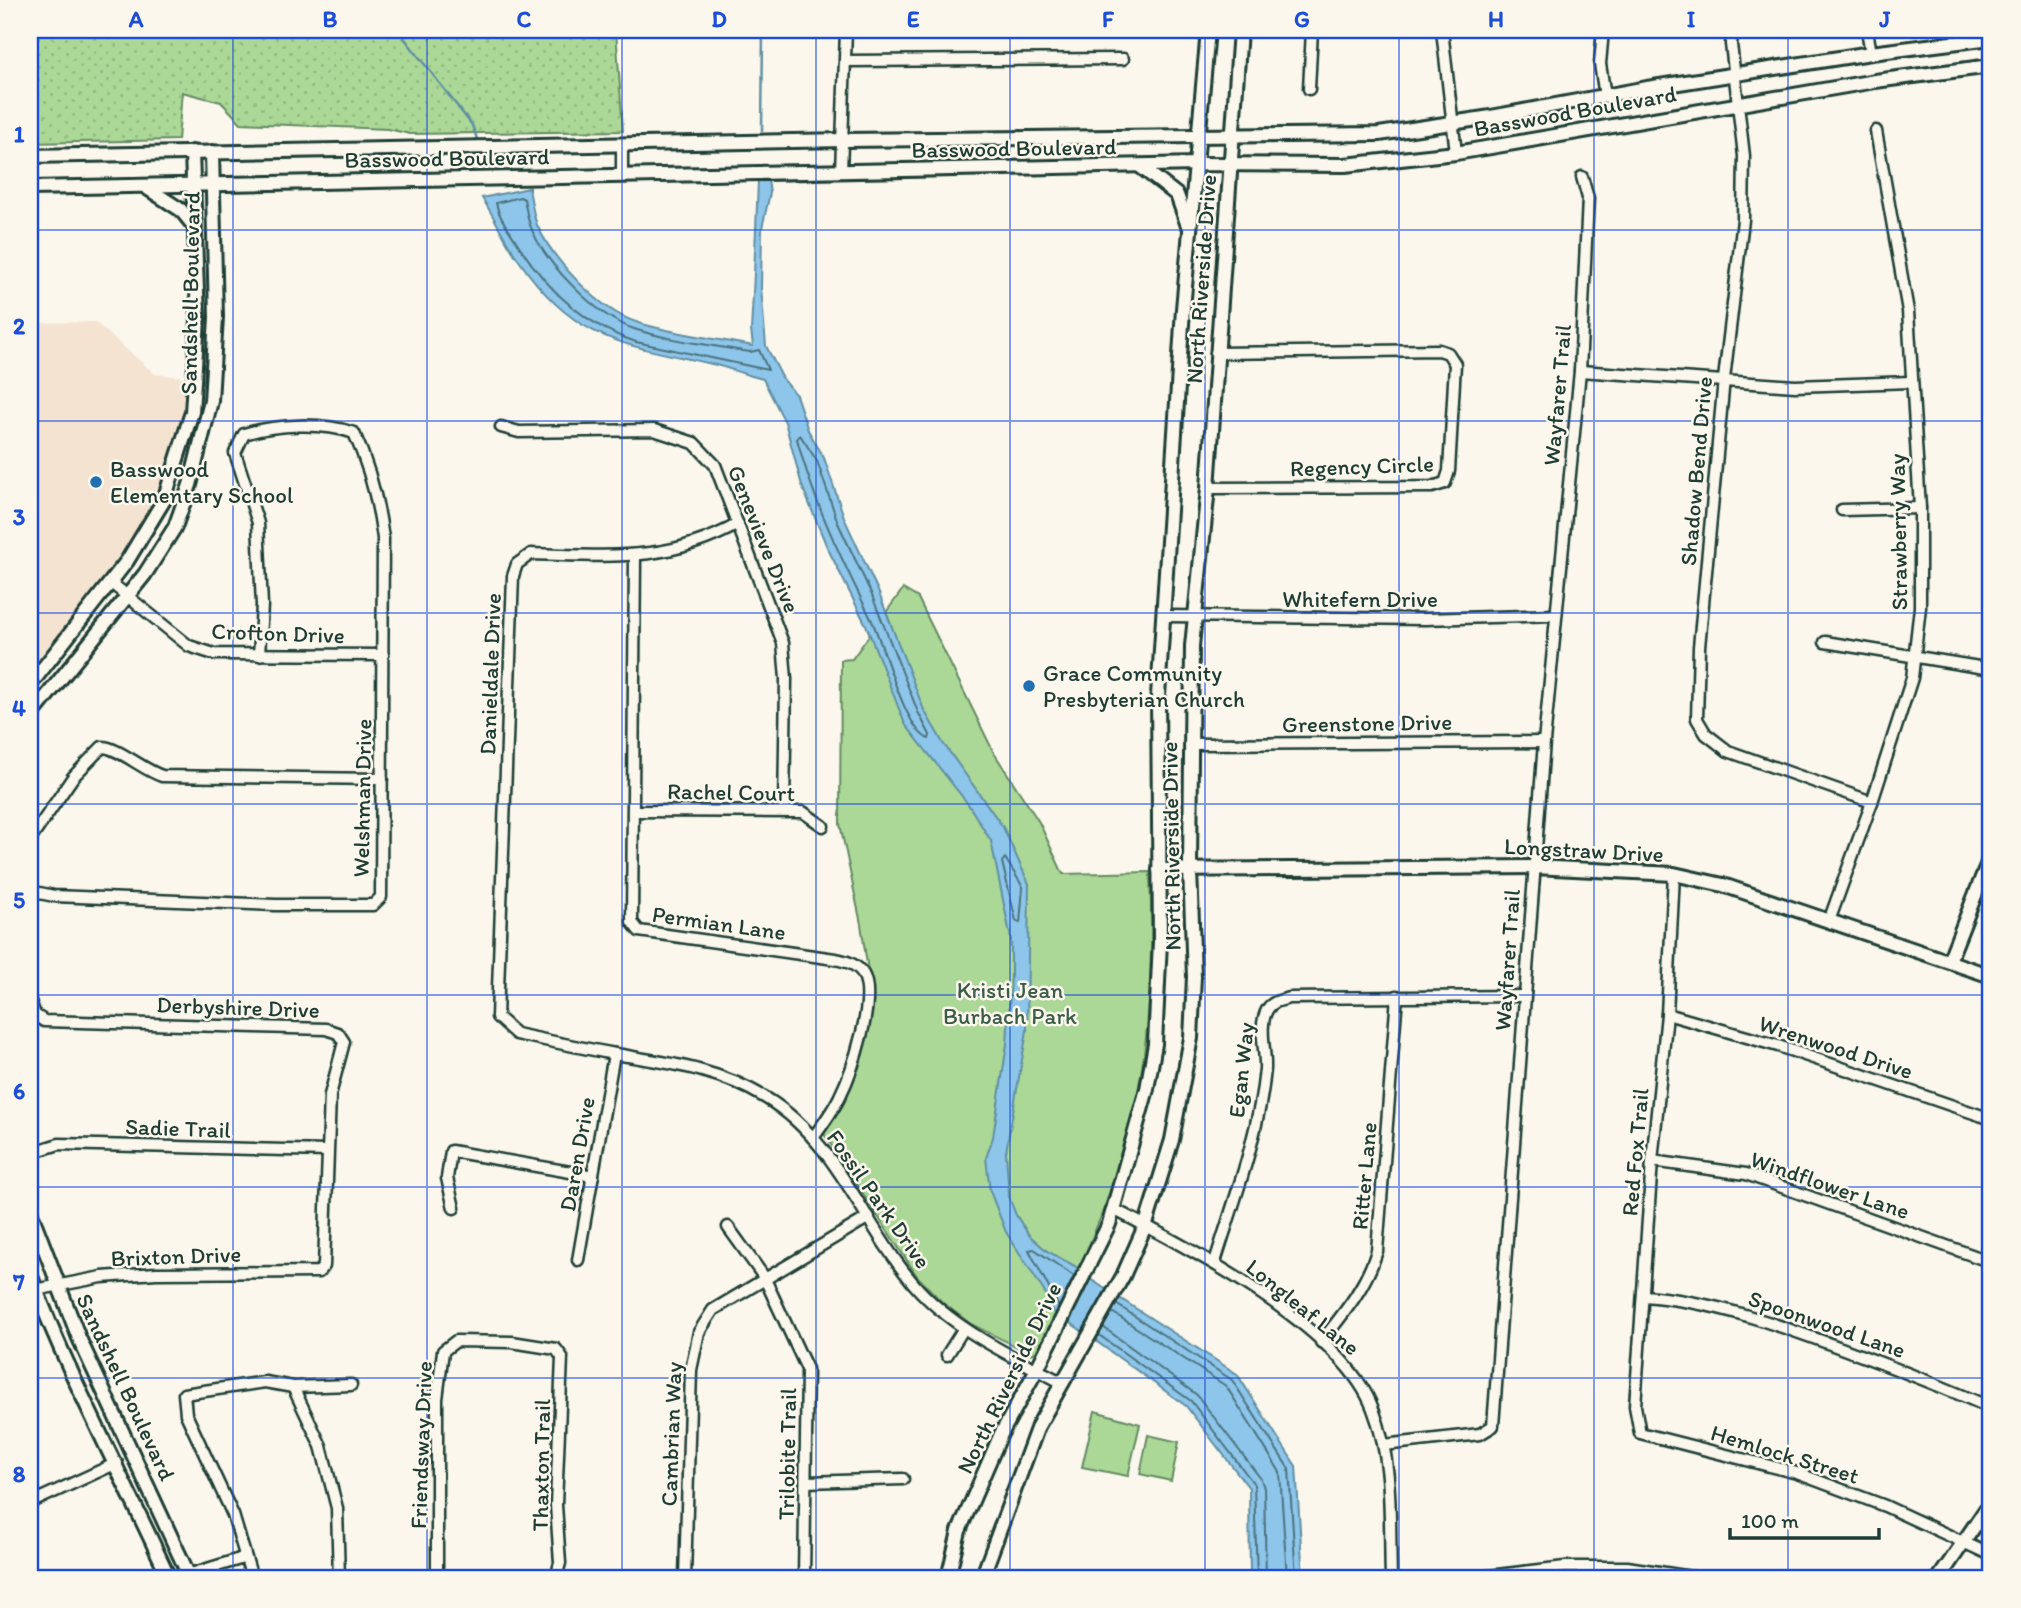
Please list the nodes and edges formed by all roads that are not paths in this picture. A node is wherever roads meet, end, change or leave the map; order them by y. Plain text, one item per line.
1 (846, 30) edge
2 (1208, 30) edge
3 (1240, 30) edge
4 (1312, 30) edge
5 (1442, 30) edge
6 (1603, 30) edge
7 (1733, 30) edge
8 (1867, 30) edge
9 (1991, 38) edge
10 (1871, 53) junction
11 (1124, 59) dead end
12 (846, 61) junction
13 (1991, 66) edge
14 (1735, 75) junction
15 (1309, 89) dead end
16 (1605, 96) junction
17 (1740, 104) junction
18 (1452, 123) junction
19 (1876, 131) dead end
20 (1199, 137) junction
21 (1232, 137) junction
22 (845, 140) junction
23 (622, 147) junction
24 (192, 152) junction
25 (212, 152) junction
26 (1456, 153) junction
27 (30, 156) edge
28 (1198, 164) junction
29 (1230, 164) junction
30 (1140, 166) junction
31 (841, 172) junction
32 (622, 174) junction
33 (1582, 177) dead end
34 (192, 185) junction
35 (213, 185) junction
36 (144, 186) junction
37 (30, 188) edge
38 (194, 226) junction
39 (1189, 232) junction
40 (1216, 354) junction
41 (1580, 371) junction
42 (1724, 379) junction
43 (1911, 383) junction
44 (501, 427) dead end
45 (1208, 488) junction
46 (1920, 508) junction
47 (1842, 510) dead end
48 (738, 524) junction
49 (635, 556) junction
50 (110, 582) junction
51 (128, 596) junction
52 (1555, 615) junction
53 (1165, 617) junction
54 (1195, 617) junction
55 (1825, 642) dead end
56 (260, 655) junction
57 (383, 655) junction
58 (1916, 658) junction
59 (1991, 669) edge
60 (30, 685) edge
61 (30, 717) edge
62 (1544, 742) junction
63 (1190, 744) junction
64 (382, 779) junction
65 (1872, 802) junction
66 (634, 811) junction
67 (784, 811) junction
68 (823, 826) dead end
69 (30, 840) edge
70 (1991, 855) edge
71 (1534, 867) junction
72 (1191, 869) junction
73 (1159, 870) junction
74 (1674, 874) junction
75 (30, 891) edge
76 (1829, 921) junction
77 (1949, 961) junction
78 (1991, 976) edge
79 (1397, 996) junction
80 (1523, 996) junction
81 (30, 1001) edge
82 (1667, 1014) junction
83 (497, 1017) joint
84 (614, 1054) junction
85 (1991, 1119) edge
86 (814, 1138) junction
87 (327, 1151) junction
88 (30, 1153) edge
89 (1652, 1161) junction
90 (593, 1176) junction
91 (454, 1208) dead end
92 (1115, 1210) junction
93 (30, 1211) edge
94 (869, 1217) junction
95 (1146, 1224) junction
96 (728, 1227) dead end
97 (578, 1261) dead end
98 (1215, 1262) junction
99 (1991, 1262) edge
100 (319, 1272) joint
101 (30, 1274) edge
102 (764, 1277) junction
103 (57, 1288) junction
104 (32, 1290) edge
105 (1644, 1296) junction
106 (964, 1328) junction
107 (1321, 1342) junction
108 (559, 1352) joint
109 (947, 1355) dead end
110 (1037, 1369) junction
111 (1061, 1382) junction
112 (351, 1385) dead end
113 (293, 1387) junction
114 (1991, 1408) edge
115 (1640, 1433) joint
116 (1384, 1445) junction
117 (117, 1463) junction
118 (903, 1479) dead end
119 (806, 1482) junction
120 (1991, 1502) edge
121 (30, 1503) edge
122 (1964, 1542) junction
123 (1991, 1555) edge
124 (243, 1558) junction
125 (186, 1577) edge
126 (169, 1578) edge
127 (252, 1578) edge
128 (339, 1578) edge
129 (437, 1578) edge
130 (556, 1578) edge
131 (685, 1578) edge
132 (804, 1578) edge
133 (948, 1578) edge
134 (982, 1578) edge
135 (1391, 1578) edge
136 (1472, 1578) edge
137 (1698, 1578) edge
138 (1939, 1578) edge

1 - 12 street
2 - 20 main road, North Riverside Drive
3 - 21 main road, North Riverside Drive
4 - 15 street
5 - 18 street
6 - 16 street
7 - 14 street, Shadow Bend Drive
8 - 10 street
9 - 10 main road, Basswood Boulevard
10 - 14 main road, Basswood Boulevard
11 - 12 street
12 - 22 street
13 - 17 main road, Basswood Boulevard
14 - 16 main road, Basswood Boulevard
14 - 17 street, Shadow Bend Drive
16 - 18 main road, Basswood Boulevard
17 - 26 main road, Basswood Boulevard
17 - 42 street, Shadow Bend Drive
18 - 21 main road, Basswood Boulevard
18 - 26 street
19 - 43 street, Strawberry Way
20 - 21 main road, Basswood Boulevard
20 - 22 main road, Basswood Boulevard
20 - 28 main road, North Riverside Drive
21 - 29 main road, North Riverside Drive
22 - 23 main road, Basswood Boulevard
22 - 31 street
23 - 25 main road, Basswood Boulevard
23 - 32 street
24 - 25 main road, Basswood Boulevard
24 - 27 main road, Basswood Boulevard
24 - 34 main road, Sandshell Boulevard
25 - 35 main road, Sandshell Boulevard
26 - 29 main road, Basswood Boulevard
28 - 29 main road, Basswood Boulevard
28 - 30 main road, Basswood Boulevard
28 - 39 main road, North Riverside Drive
29 - 40 main road, North Riverside Drive
30 - 31 main road, Basswood Boulevard
30 - 39 main road
31 - 32 main road, Basswood Boulevard
32 - 35 main road, Basswood Boulevard
33 - 41 street, Wayfarer Trail
34 - 35 main road, Basswood Boulevard
34 - 36 main road, Basswood Boulevard
34 - 38 main road, Sandshell Boulevard
35 - 51 main road, Sandshell Boulevard
36 - 37 main road, Basswood Boulevard
36 - 38 main road
38 - 50 main road, Sandshell Boulevard
39 - 53 main road, North Riverside Drive
40 - 45 main road, North Riverside Drive
40 - 45 street, Regency Circle
41 - 42 street
41 - 52 street, Wayfarer Trail
42 - 43 street
42 - 65 street, Shadow Bend Drive
43 - 46 street, Strawberry Way
44 - 48 street, Genevieve Drive
45 - 54 main road, North Riverside Drive
46 - 47 street
46 - 58 street, Strawberry Way
48 - 49 street, Danieldale Drive
48 - 67 street, Genevieve Drive
49 - 66 street, Permian Lane
49 - 83 street, Danieldale Drive
50 - 51 street, Crofton Drive
50 - 60 main road, Sandshell Boulevard
51 - 56 street, Crofton Drive
51 - 61 main road, Sandshell Boulevard
52 - 54 street, Whitefern Drive
52 - 62 street, Wayfarer Trail
53 - 54 street, Whitefern Drive
53 - 73 main road, North Riverside Drive
54 - 63 main road, North Riverside Drive
55 - 58 street
56 - 57 street, Crofton Drive
56 - 57 street, Welshman Drive
57 - 64 street, Welshman Drive
58 - 59 street
58 - 65 street, Strawberry Way
62 - 63 street, Greenstone Drive
62 - 71 street, Wayfarer Trail
63 - 72 main road, North Riverside Drive
64 - 69 street
64 - 75 street, Welshman Drive
65 - 76 street, Strawberry Way
66 - 67 street, Rachel Court
66 - 86 street, Permian Lane
67 - 68 street, Rachel Court
70 - 77 main road
71 - 72 main road, Longstraw Drive
71 - 74 main road, Longstraw Drive
71 - 80 street, Wayfarer Trail
72 - 73 main road, Longstraw Drive
72 - 95 main road, North Riverside Drive
73 - 92 main road, North Riverside Drive
74 - 76 main road, Longstraw Drive
74 - 82 street, Red Fox Trail
76 - 77 main road, Longstraw Drive
77 - 78 main road, Longstraw Drive
79 - 80 street, Egan Way
79 - 98 street, Egan Way
79 - 107 street, Ritter Lane
80 - 116 street, Wayfarer Trail
81 - 87 street, Derbyshire Drive
82 - 85 street, Wrenwood Drive
82 - 89 street, Red Fox Trail
83 - 84 street, Fossil Park Drive
84 - 86 street, Fossil Park Drive
84 - 90 street, Daren Drive
86 - 94 street, Fossil Park Drive
87 - 88 street, Sadie Trail
87 - 100 street, Derbyshire Drive
89 - 99 street, Windflower Lane
89 - 105 street, Red Fox Trail
90 - 91 street
90 - 97 street, Daren Drive
92 - 95 street, Longleaf Lane
92 - 110 main road, North Riverside Drive
93 - 103 main road, Sandshell Boulevard
94 - 102 street, Cambrian Way
94 - 106 street, Fossil Park Drive
95 - 98 street, Longleaf Lane
95 - 111 main road, North Riverside Drive
96 - 102 street, Trilobite Trail
98 - 107 street, Longleaf Lane
100 - 103 street, Brixton Drive
101 - 104 main road, Sandshell Boulevard
102 - 119 street, Trilobite Trail
102 - 131 street, Cambrian Way
103 - 104 street, Brixton Drive
103 - 125 main road, Sandshell Boulevard
104 - 117 main road, Sandshell Boulevard
105 - 114 street, Spoonwood Lane
105 - 115 street, Red Fox Trail
106 - 109 street
106 - 110 street, Fossil Park Drive
107 - 116 street, Longleaf Lane
108 - 129 street, Friendsway Drive
108 - 130 street, Thaxton Trail
110 - 111 street, Fossil Park Drive
110 - 133 main road, North Riverside Drive
111 - 134 main road, North Riverside Drive
112 - 113 street
113 - 124 street
113 - 128 street
115 - 122 street, Hemlock Street
116 - 135 street, Longleaf Lane
117 - 121 street
117 - 126 main road, Sandshell Boulevard
118 - 119 street
119 - 132 street, Trilobite Trail
120 - 122 main road
122 - 123 street, Hemlock Street
122 - 138 main road
124 - 125 street
124 - 127 street
136 - 137 street

